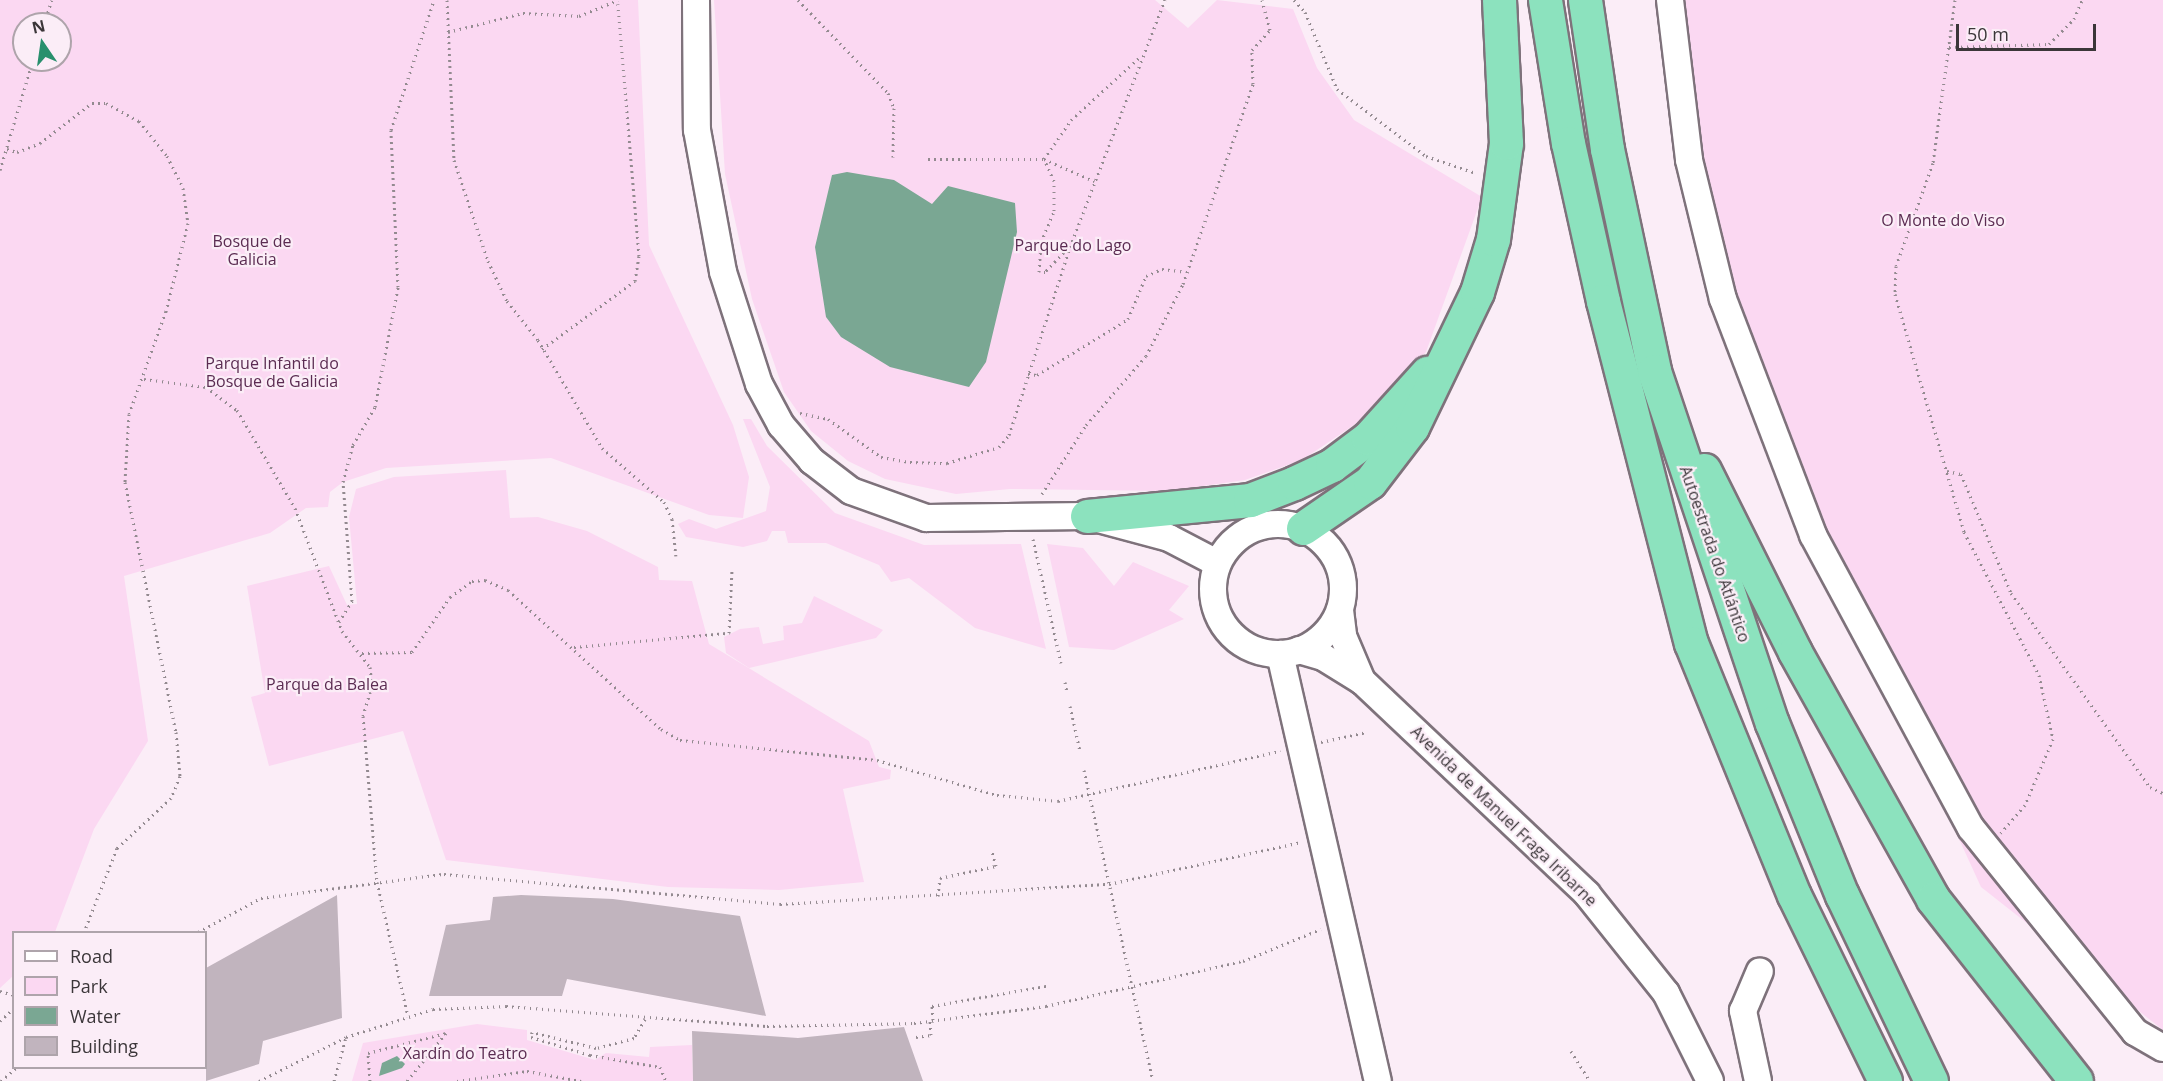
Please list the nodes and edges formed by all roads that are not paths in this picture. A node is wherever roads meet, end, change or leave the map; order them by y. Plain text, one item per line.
1 (696, 0) edge
2 (1499, 0) edge
3 (1545, 0) edge
4 (1585, 0) edge
5 (1670, 0) edge
6 (1453, 345) junction
7 (1654, 371) junction
8 (1087, 516) junction
9 (1303, 528) junction
10 (1217, 563) junction
11 (1340, 610) junction
12 (1290, 652) junction
13 (1362, 681) junction
14 (1760, 971) dead end
15 (2163, 1048) edge
16 (1378, 1081) edge
17 (1710, 1081) edge
18 (1758, 1081) edge
19 (1885, 1081) edge
20 (1931, 1081) edge
21 (2076, 1081) edge

1 - 8 street
2 - 6 highway
3 - 19 highway
4 - 7 highway, Autoestrada do Atlántico
5 - 15 street
6 - 8 highway
6 - 9 highway
7 - 20 highway, Autoestrada do Atlántico
7 - 21 highway
8 - 10 street
9 - 10 street
9 - 11 street, Avenida de Manuel Fraga Iribarne
10 - 12 street, Avenida de Manuel Fraga Iribarne
11 - 12 street
11 - 13 street, Avenida de Manuel Fraga Iribarne
12 - 13 street, Avenida de Manuel Fraga Iribarne
12 - 16 street
13 - 17 street, Avenida de Manuel Fraga Iribarne
14 - 18 street

